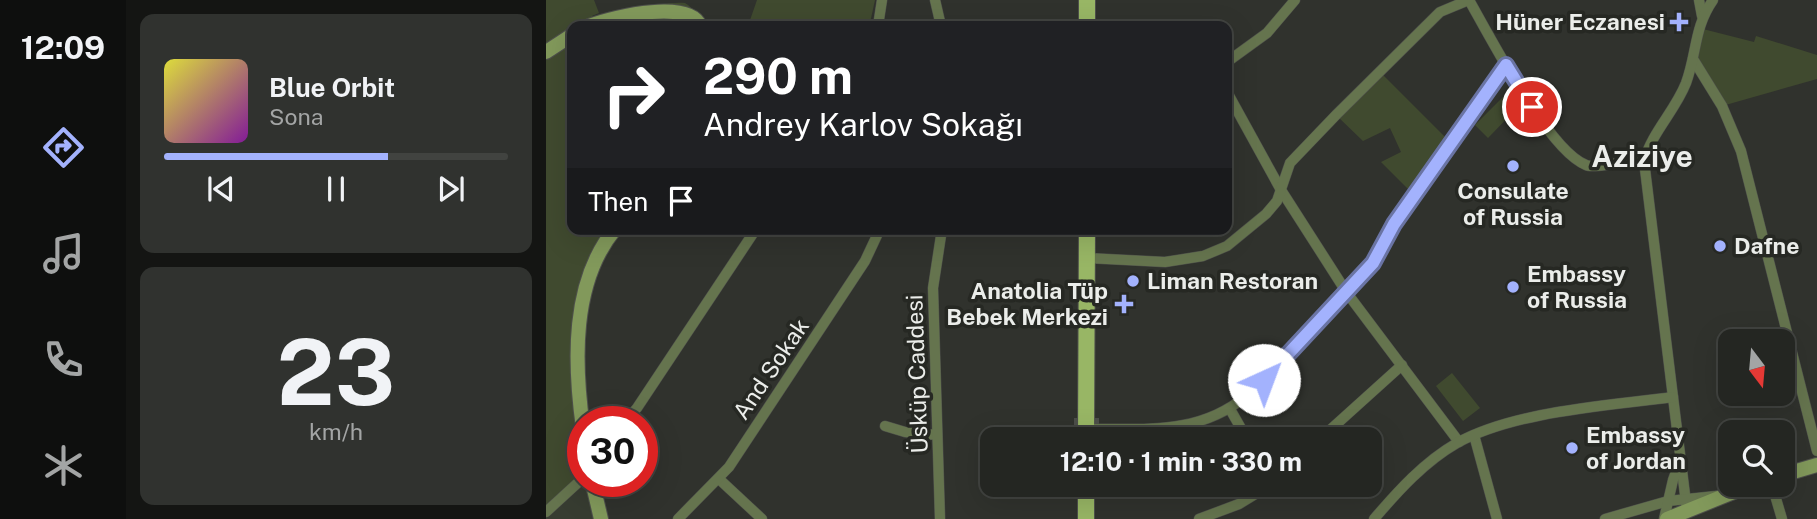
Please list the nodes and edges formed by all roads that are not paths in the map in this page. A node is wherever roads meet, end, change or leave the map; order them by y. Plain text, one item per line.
1 (882, 0) edge
2 (935, 0) edge
3 (1087, 0) edge
4 (1295, 0) edge
5 (1469, 0) edge
6 (1699, 0) edge
7 (1713, 0) edge
8 (1702, 16) junction
9 (602, 21) edge
10 (698, 21) edge
11 (879, 21) edge
12 (940, 21) edge
13 (1087, 21) edge
14 (567, 38) edge
15 (546, 52) edge
16 (1232, 58) edge
17 (1693, 59) junction
18 (1506, 65) junction
19 (1232, 101) edge
20 (1644, 161) junction
21 (1281, 190) junction
22 (611, 235) edge
23 (751, 235) edge
24 (877, 235) edge
25 (941, 235) edge
26 (1087, 235) edge
27 (1087, 258) junction
28 (1346, 293) junction
29 (1402, 365) junction
30 (1673, 397) junction
31 (580, 406) edge
32 (638, 406) edge
33 (1230, 409) junction
34 (885, 426) dead end
35 (1086, 427) edge
36 (1175, 427) edge
37 (1241, 427) edge
38 (1333, 427) edge
39 (937, 435) junction
40 (1474, 435) junction
41 (1459, 442) junction
42 (1817, 451) edge
43 (1681, 460) junction
44 (1817, 465) edge
45 (1795, 471) edge
46 (719, 478) junction
47 (567, 493) edge
48 (1718, 496) edge
49 (596, 497) edge
50 (1086, 497) edge
51 (1250, 497) edge
52 (1776, 497) edge
53 (1668, 501) junction
54 (1687, 504) junction
55 (546, 512) edge
56 (1619, 517) edge
57 (601, 519) edge
58 (677, 519) edge
59 (762, 519) edge
60 (940, 519) edge
61 (1086, 519) edge
62 (1199, 519) edge
63 (1374, 519) edge
64 (1497, 519) edge
65 (1605, 519) edge
66 (1666, 519) edge
67 (1782, 519) edge

1 - 11 street
2 - 12 street
3 - 13 main road
4 - 16 street
5 - 18 street
5 - 21 street
6 - 8 street
7 - 8 street
8 - 17 street
9 - 10 main road
14 - 15 main road
17 - 20 street
17 - 42 street
18 - 20 street
18 - 28 street
19 - 21 street
20 - 30 street
21 - 27 street
21 - 28 street
22 - 31 main road
23 - 32 street
24 - 46 street, And Sokak
25 - 39 street, Üsküp Caddesi
26 - 27 main road
27 - 35 main road
28 - 29 street
28 - 33 street
29 - 38 street
29 - 41 street
30 - 40 street
30 - 43 street
33 - 36 street
33 - 37 street
34 - 39 street
39 - 60 street, Üsküp Caddesi
40 - 41 street
40 - 64 street
41 - 63 street
43 - 53 street
43 - 54 street
44 - 45 main road
46 - 58 street, And Sokak
46 - 59 street
47 - 55 street
48 - 54 main road
49 - 57 main road
50 - 61 main road
51 - 62 street
52 - 67 street
53 - 54 street
53 - 56 street
53 - 66 street
54 - 66 main road
56 - 65 street

